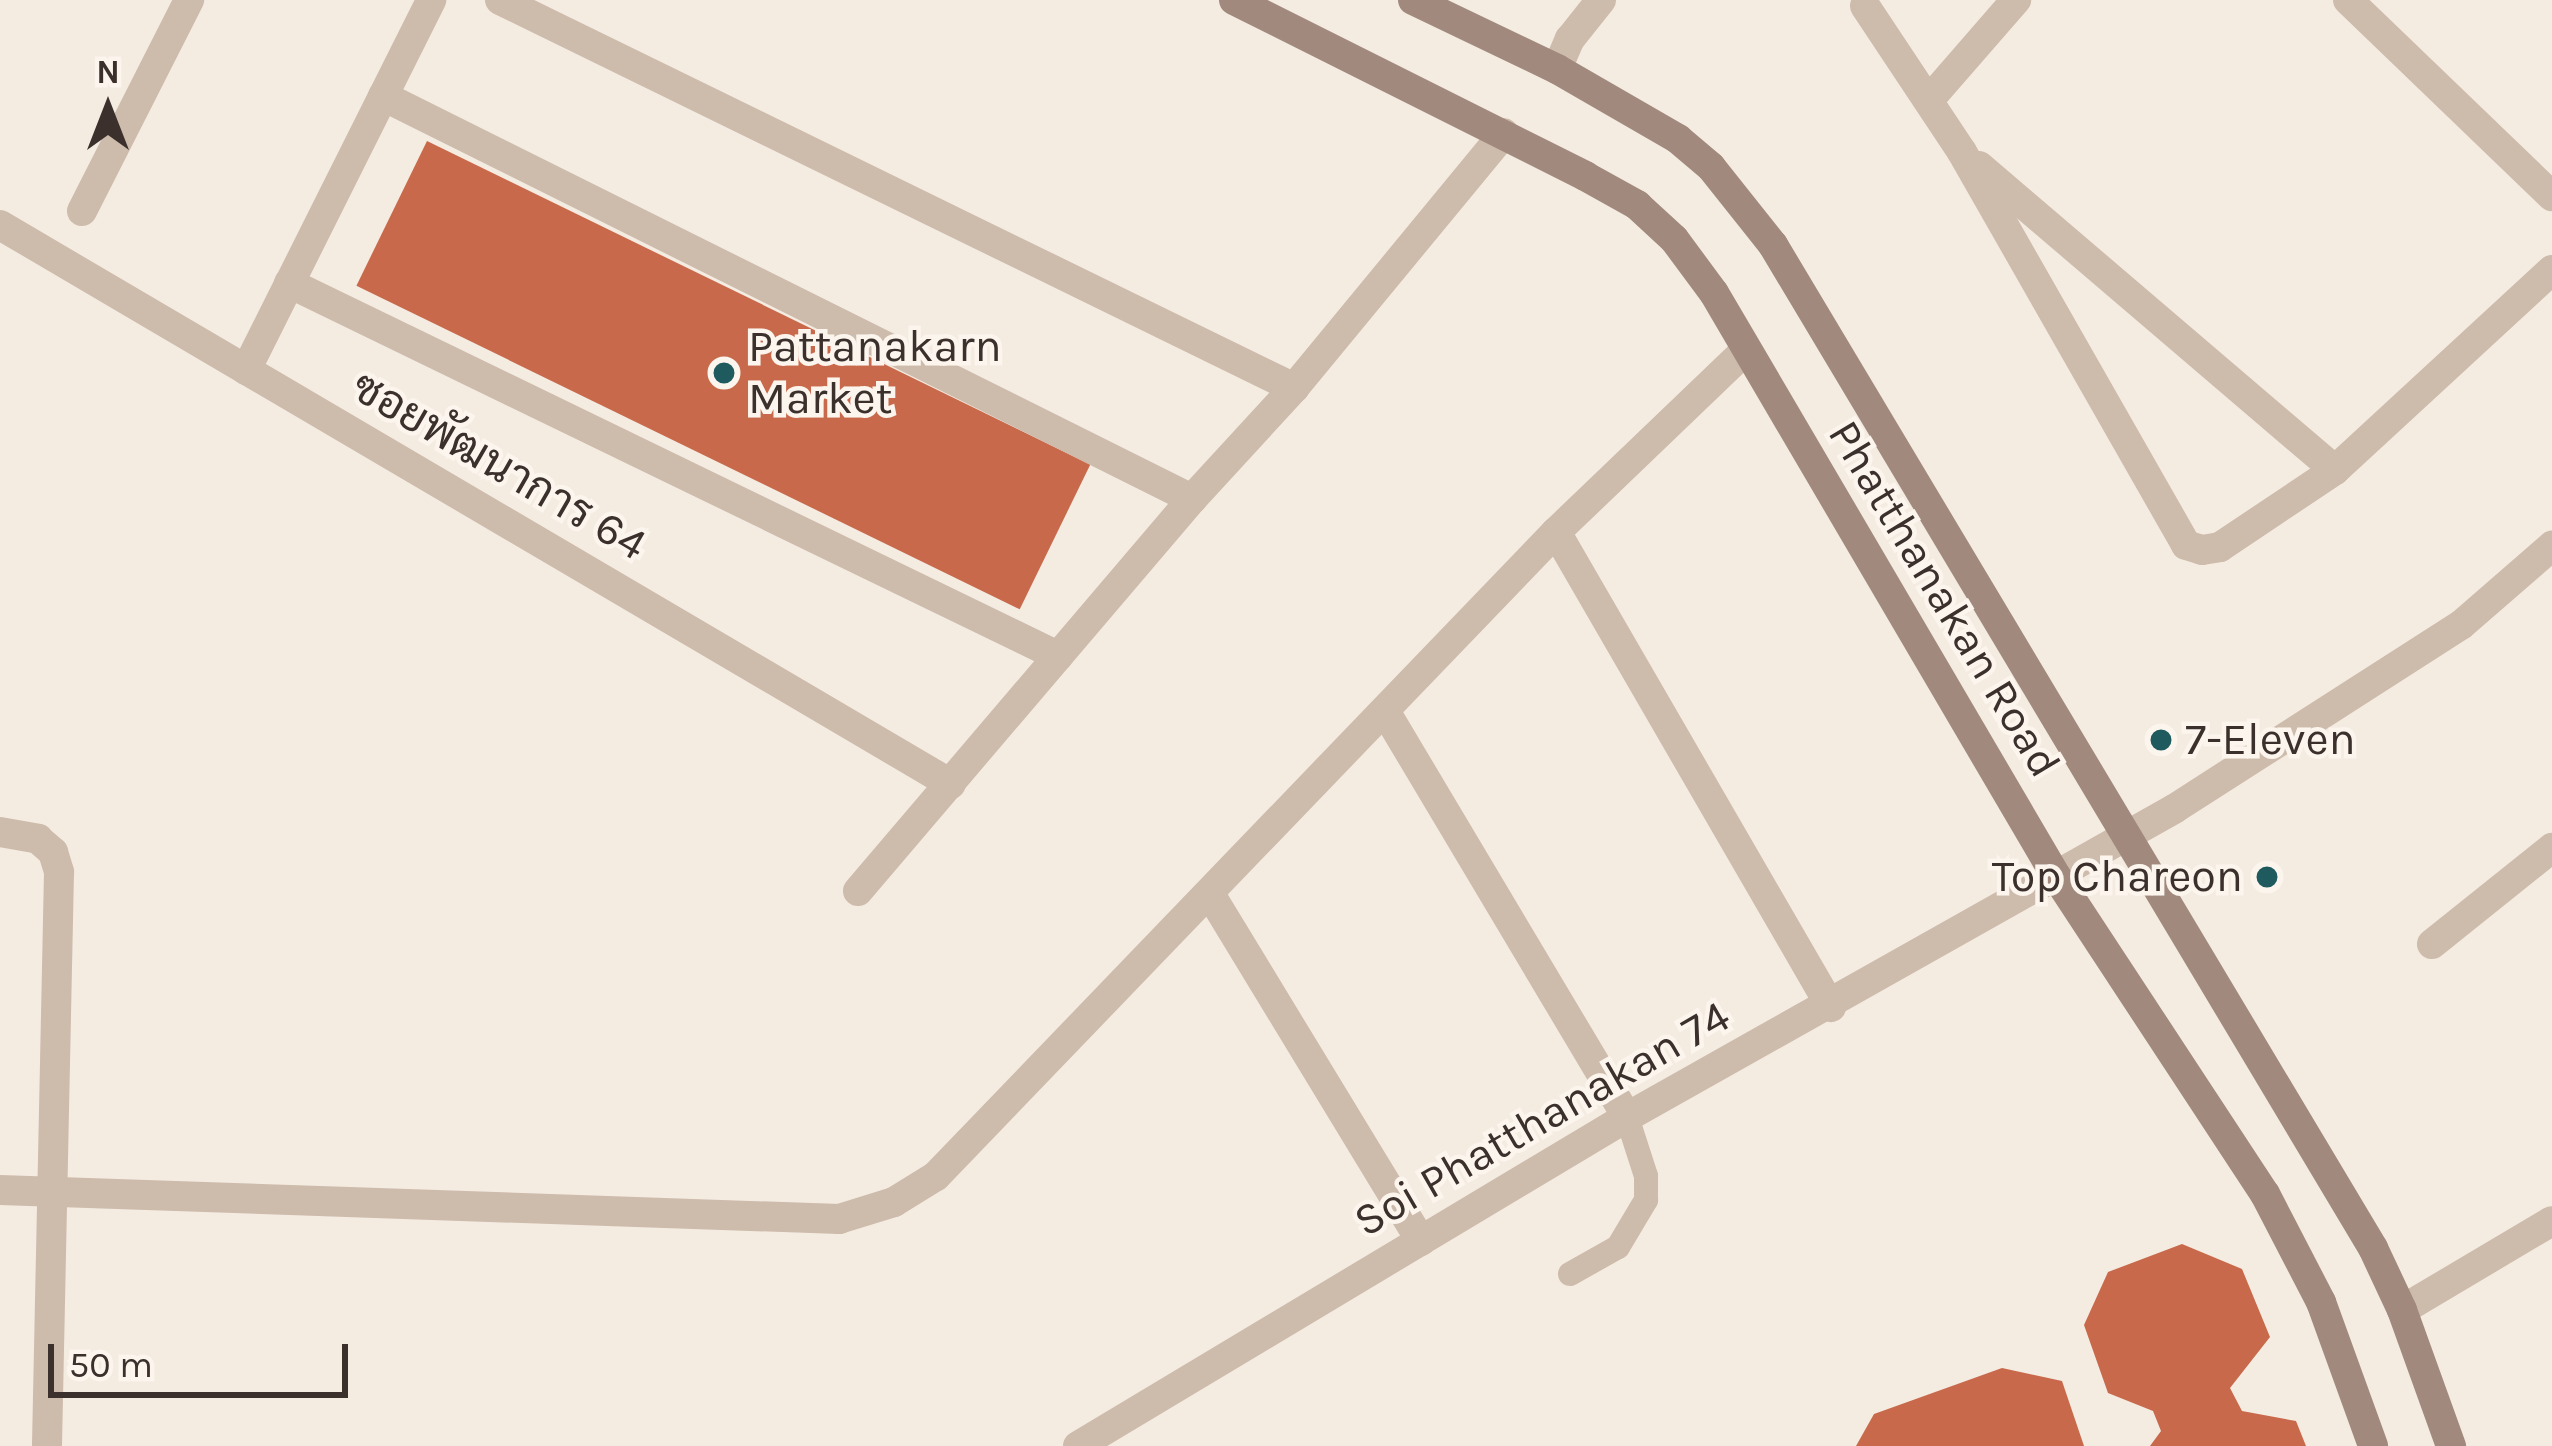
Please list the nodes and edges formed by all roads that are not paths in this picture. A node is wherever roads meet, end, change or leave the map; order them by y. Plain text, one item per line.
1 (189, 0) edge
2 (431, 0) edge
3 (500, 0) edge
4 (1234, 0) edge
5 (1413, 0) edge
6 (1601, 0) edge
7 (2016, 0) edge
8 (2348, 0) edge
9 (1865, 6) dead end
10 (1557, 69) junction
11 (383, 96) junction
12 (1929, 100) junction
13 (1504, 133) junction
14 (1962, 152) junction
15 (2552, 196) edge
16 (82, 211) dead end
17 (0, 226) edge
18 (2552, 270) edge
19 (289, 283) junction
20 (1746, 350) junction
21 (246, 370) junction
22 (1294, 388) junction
23 (2335, 470) junction
24 (1192, 499) junction
25 (1556, 532) junction
26 (2552, 546) edge
27 (1058, 656) junction
28 (1385, 711) junction
29 (951, 784) junction
30 (0, 832) edge
31 (2125, 837) junction
32 (2552, 848) edge
33 (2056, 876) junction
34 (858, 891) dead end
35 (1210, 894) junction
36 (2432, 944) dead end
37 (1831, 1007) junction
38 (1627, 1118) junction
39 (0, 1190) edge
40 (48, 1191) junction
41 (2552, 1221) edge
42 (1421, 1241) junction
43 (1570, 1274) dead end
44 (2402, 1310) junction
45 (47, 1446) edge
46 (1078, 1446) edge
47 (2373, 1446) edge
48 (2451, 1446) edge

1 - 16 street
2 - 11 street
3 - 22 street
4 - 13 main road, Phatthanakan Road
5 - 10 main road, Phatthanakan Road
6 - 10 street
7 - 12 street
8 - 15 street
9 - 12 street
10 - 31 main road, Phatthanakan Road
11 - 19 street
11 - 24 street
12 - 14 street
13 - 20 main road, Phatthanakan Road
13 - 22 street
14 - 23 street
14 - 23 street
17 - 21 street, ซอยพัฒนาการ 64
18 - 23 street
19 - 21 street
19 - 27 street
20 - 25 street
20 - 33 main road, Phatthanakan Road
21 - 29 street, ซอยพัฒนาการ 64
22 - 24 street
24 - 27 street
25 - 28 street
25 - 37 street
26 - 31 street, Soi Phatthanakan 74
27 - 29 street
28 - 35 street
28 - 38 street
29 - 34 street
30 - 40 street
31 - 33 street, Soi Phatthanakan 74
31 - 44 main road, Phatthanakan Road
32 - 36 street
33 - 37 street, Soi Phatthanakan 74
33 - 47 main road, Phatthanakan Road
35 - 40 street
35 - 42 street
37 - 38 street, Soi Phatthanakan 74
38 - 42 street, Soi Phatthanakan 74
38 - 43 lane
39 - 40 street
40 - 45 street
41 - 44 street
42 - 46 street, Soi Phatthanakan 74
44 - 48 main road, Phatthanakan Road

